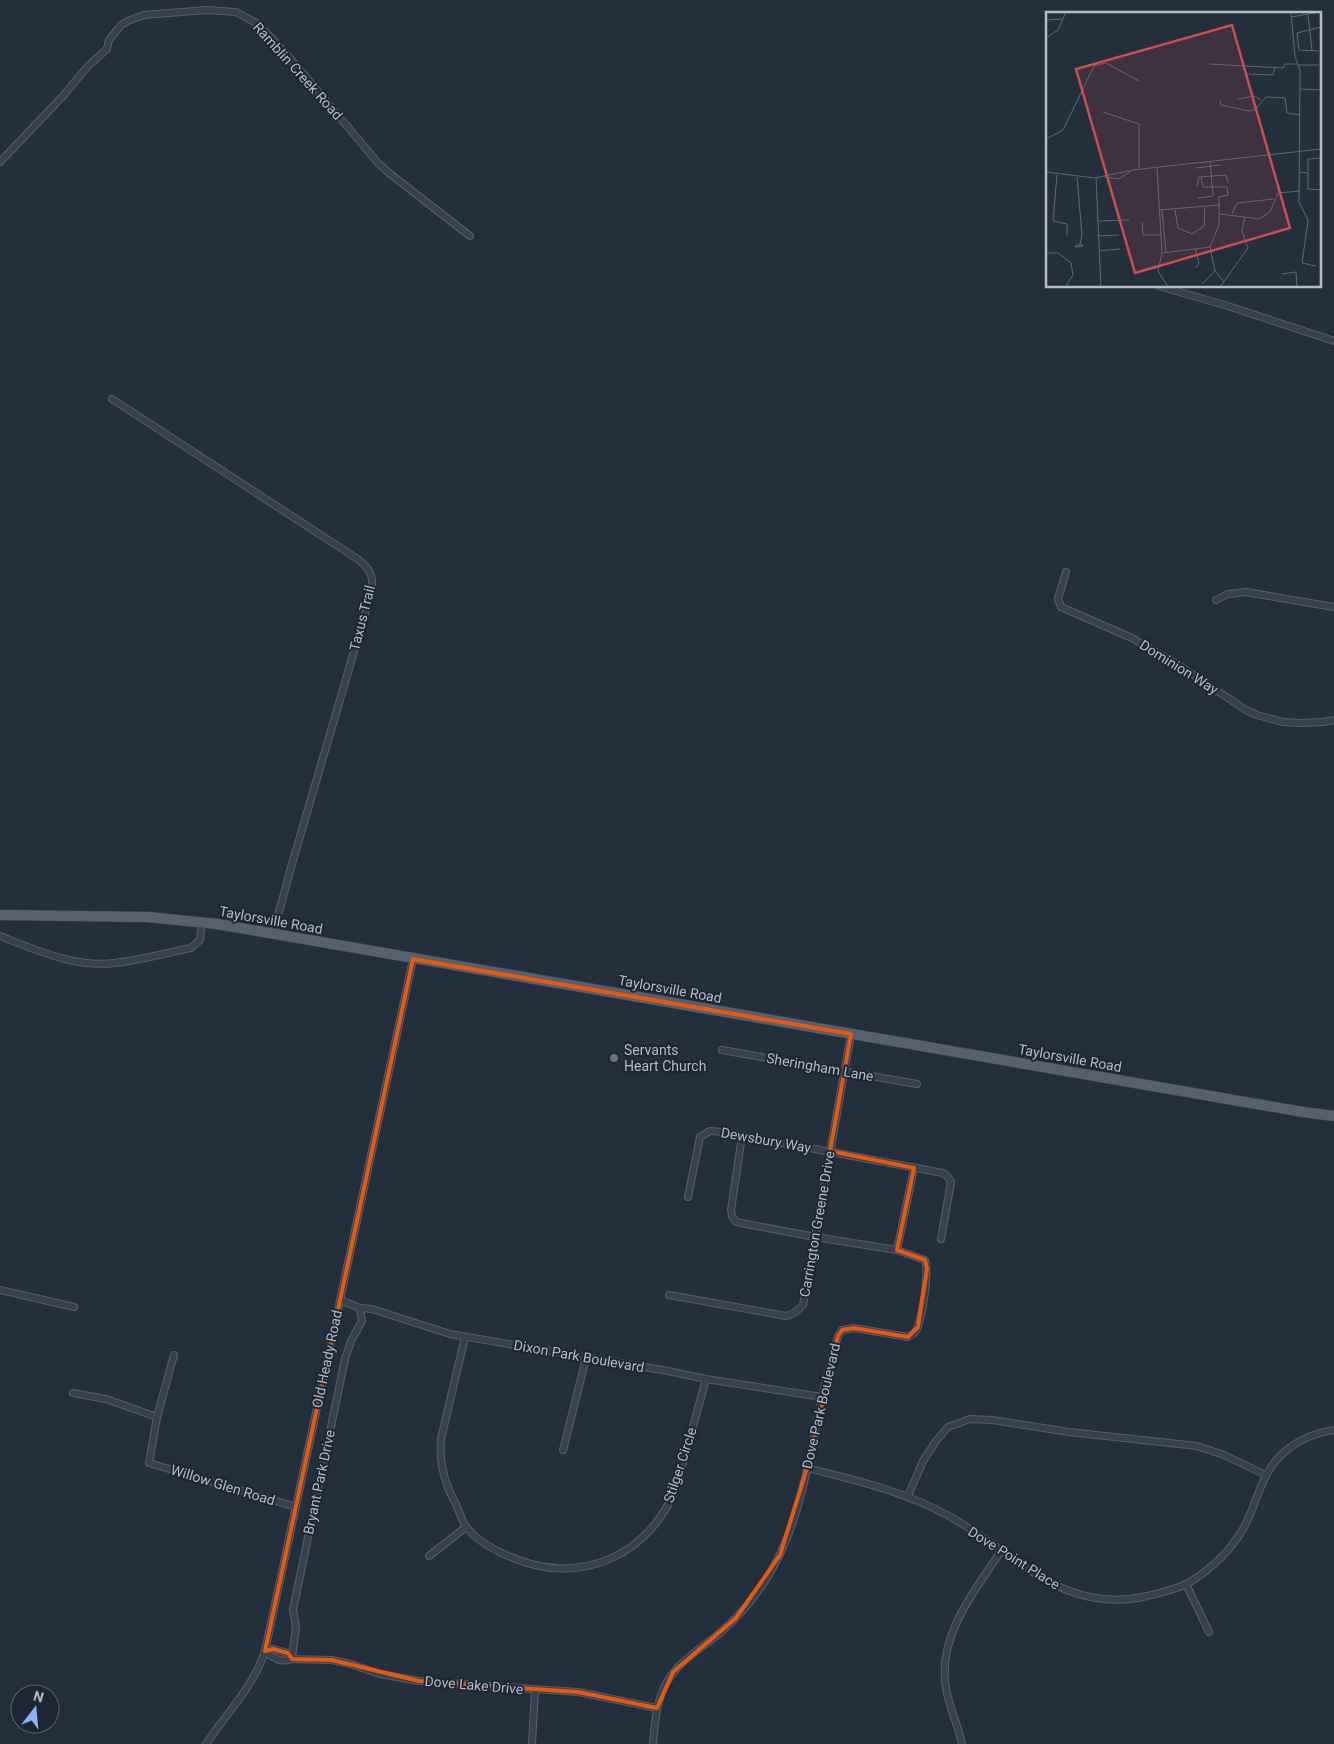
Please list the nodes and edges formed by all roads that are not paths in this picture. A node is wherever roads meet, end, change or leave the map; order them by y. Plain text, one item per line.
1 (0, 162) edge
2 (470, 236) dead end
3 (1167, 288) edge
4 (1334, 341) edge
5 (112, 399) dead end
6 (1066, 572) dead end
7 (1216, 600) dead end
8 (1334, 606) edge
9 (1334, 720) edge
10 (0, 915) edge
11 (202, 922) junction
12 (273, 934) junction
13 (0, 936) edge
14 (413, 958) junction
15 (851, 1034) junction
16 (722, 1050) dead end
17 (844, 1071) junction
18 (917, 1084) dead end
19 (1334, 1116) edge
20 (742, 1136) junction
21 (830, 1151) junction
22 (914, 1168) junction
23 (688, 1197) dead end
24 (815, 1237) junction
25 (941, 1239) dead end
26 (897, 1250) junction
27 (0, 1290) edge
28 (669, 1295) dead end
29 (340, 1300) junction
30 (74, 1307) dead end
31 (360, 1308) junction
32 (465, 1337) junction
33 (174, 1355) dead end
34 (586, 1358) junction
35 (706, 1379) junction
36 (73, 1393) dead end
37 (822, 1397) junction
38 (157, 1417) junction
39 (1334, 1430) edge
40 (563, 1450) dead end
41 (807, 1468) junction
42 (1266, 1475) junction
43 (908, 1496) junction
44 (296, 1506) junction
45 (466, 1527) junction
46 (1001, 1551) junction
47 (429, 1556) dead end
48 (1186, 1584) junction
49 (1210, 1632) dead end
50 (265, 1651) junction
51 (292, 1659) junction
52 (535, 1690) junction
53 (657, 1708) junction
54 (206, 1744) edge
55 (532, 1744) edge
56 (653, 1744) edge
57 (962, 1744) edge

1 - 2 street, Ramblin Creek Road
3 - 4 street
5 - 12 street, Taxus Trail
6 - 9 street, Dominion Way
7 - 8 street
10 - 11 main road, Taylorsville Road
11 - 12 main road, Taylorsville Road
11 - 13 street
12 - 14 main road, Taylorsville Road
14 - 15 main road, Taylorsville Road
14 - 29 street, Old Heady Road
15 - 17 street, Carrington Greene Drive
15 - 19 main road, Taylorsville Road
16 - 17 street, Sheringham Lane
17 - 18 street, Sheringham Lane
17 - 21 street, Carrington Greene Drive
20 - 21 street, Dewsbury Way
20 - 23 street, Dewsbury Way
20 - 24 street, Dove Park Boulevard
21 - 22 street, Dewsbury Way
21 - 24 street, Carrington Greene Drive
22 - 25 street, Dewsbury Way
22 - 26 street
24 - 26 street, Dove Park Boulevard
24 - 28 street, Carrington Greene Drive
26 - 37 street, Dove Park Boulevard
27 - 30 street
29 - 31 street, Dixon Park Boulevard
29 - 44 street, Old Heady Road
31 - 32 street, Dixon Park Boulevard
31 - 51 street, Bryant Park Drive
32 - 34 street, Dixon Park Boulevard
32 - 45 street, Stilger Circle
33 - 38 street
34 - 35 street, Dixon Park Boulevard
34 - 40 street
35 - 37 street, Dixon Park Boulevard
35 - 45 street, Stilger Circle
36 - 38 street
37 - 41 street, Dove Park Boulevard
38 - 44 street, Willow Glen Road
39 - 42 street, Dove Point Place
41 - 43 street, Dove Point Place
41 - 53 street, Dove Park Boulevard
42 - 43 street
42 - 48 street, Dove Point Place
43 - 46 street, Dove Point Place
44 - 50 street, Old Heady Road
45 - 47 street
46 - 48 street, Dove Point Place
46 - 57 street
48 - 49 street
50 - 51 street, Dove Lake Drive
50 - 54 street, Old Heady Road
51 - 52 street, Dove Lake Drive
52 - 53 street, Dove Lake Drive
52 - 55 street
53 - 56 street, Dove Park Boulevard

